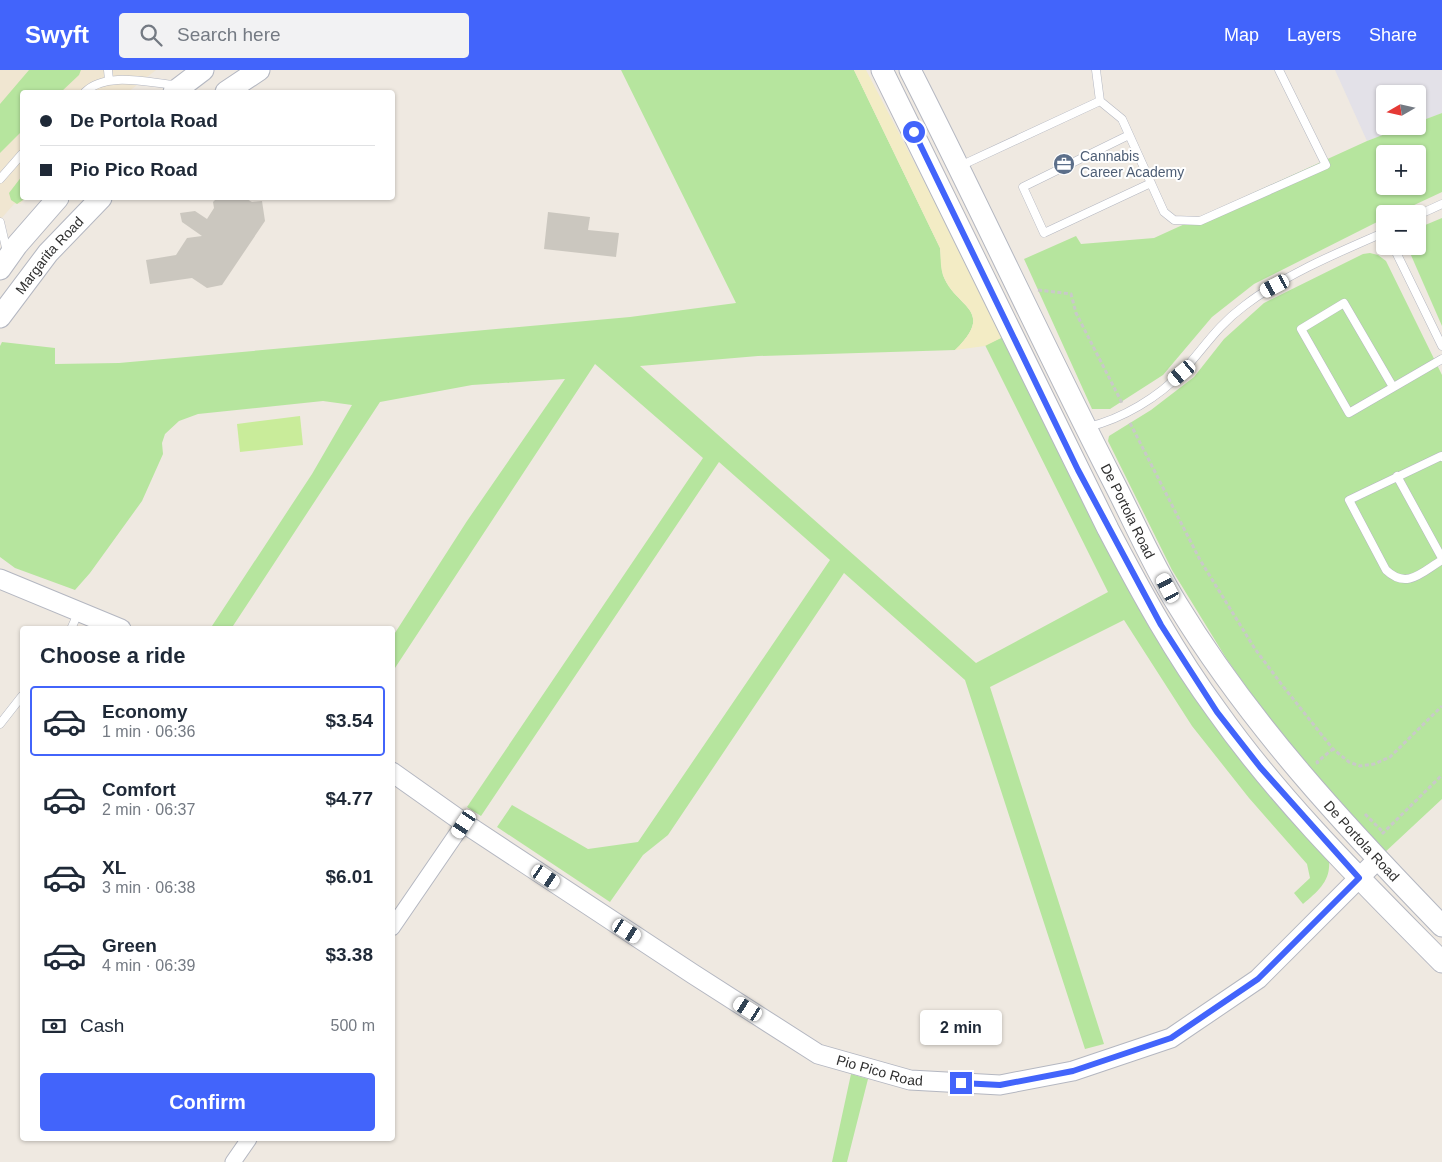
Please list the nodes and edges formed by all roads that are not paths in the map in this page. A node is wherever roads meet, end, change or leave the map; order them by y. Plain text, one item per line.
1 (108, 70) edge
2 (203, 70) edge
3 (882, 70) edge
4 (910, 70) edge
5 (1096, 70) edge
6 (1279, 70) edge
7 (252, 73) edge
8 (109, 80) junction
9 (178, 89) edge
10 (87, 90) edge
11 (229, 90) edge
12 (1100, 101) junction
13 (1129, 135) junction
14 (20, 156) edge
15 (958, 166) junction
16 (0, 179) edge
17 (1151, 183) junction
18 (56, 200) edge
19 (99, 200) edge
20 (1442, 204) edge
21 (1426, 211) edge
22 (0, 222) edge
23 (1376, 236) edge
24 (969, 246) junction
25 (1397, 255) edge
26 (4, 263) edge
27 (0, 317) edge
28 (1442, 346) edge
29 (1442, 359) edge
30 (1393, 387) junction
31 (1085, 427) junction
32 (1442, 458) edge
33 (1397, 476) junction
34 (1442, 559) edge
35 (0, 578) edge
36 (79, 611) junction
37 (72, 626) edge
38 (113, 626) edge
39 (20, 699) edge
40 (0, 724) edge
41 (395, 774) edge
42 (464, 824) junction
43 (1372, 854) junction
44 (1359, 878) junction
45 (395, 924) edge
46 (1442, 926) edge
47 (1442, 962) edge
48 (248, 1141) edge
49 (233, 1162) edge

1 - 8 lane
2 - 9 main road
3 - 24 main road, De Portola Road
4 - 15 main road, De Portola Road
5 - 12 lane
6 - 17 lane
7 - 11 main road
8 - 9 lane
8 - 10 lane
12 - 13 lane
12 - 15 lane
13 - 17 lane
13 - 17 lane
14 - 16 lane
15 - 31 main road, De Portola Road
18 - 26 main road
19 - 27 main road, Margarita Road
20 - 21 lane
22 - 26 lane
23 - 31 lane
24 - 31 main road
24 - 44 main road, De Portola Road
25 - 28 lane
29 - 30 lane
30 - 30 lane
31 - 43 main road, De Portola Road
32 - 33 lane
33 - 34 lane
33 - 34 lane
35 - 36 street
36 - 37 lane
36 - 38 street
39 - 40 lane
41 - 42 street, Pio Pico Road
42 - 44 street, Pio Pico Road
42 - 45 street
43 - 44 street, Pio Pico Road
43 - 46 main road, De Portola Road
44 - 47 main road, De Portola Road
48 - 49 street

